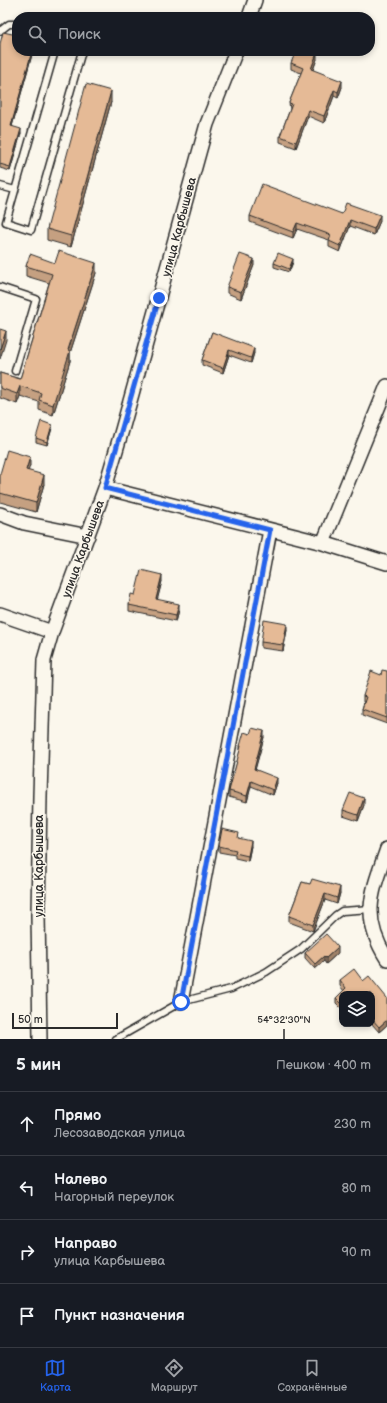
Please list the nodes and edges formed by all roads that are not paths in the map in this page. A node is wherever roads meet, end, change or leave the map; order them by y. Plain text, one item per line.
1 (255, 0) edge
2 (251, 12) edge
3 (12, 24) edge
4 (0, 31) edge
5 (54, 56) edge
6 (81, 56) edge
7 (234, 56) edge
8 (0, 186) edge
9 (15, 190) junction
10 (0, 287) edge
11 (15, 370) dead end
12 (387, 386) edge
13 (105, 488) junction
14 (0, 514) edge
15 (270, 530) junction
16 (88, 536) junction
17 (323, 544) junction
18 (387, 563) edge
19 (0, 614) edge
20 (52, 632) junction
21 (387, 849) edge
22 (371, 909) junction
23 (387, 959) edge
24 (181, 1002) junction
25 (40, 1039) edge
26 (116, 1039) edge

1 - 2 street
3 - 4 lane
5 - 9 lane
6 - 9 lane
7 - 13 street, улица Карбышева
8 - 9 lane
10 - 11 lane
12 - 17 street
13 - 15 street
13 - 16 street, улица Карбышева
14 - 16 street
15 - 17 street
15 - 24 street
16 - 20 street, улица Карбышева
17 - 18 street
19 - 20 street
20 - 25 street, улица Карбышева
21 - 22 street
22 - 23 street
22 - 24 lane
24 - 26 lane

